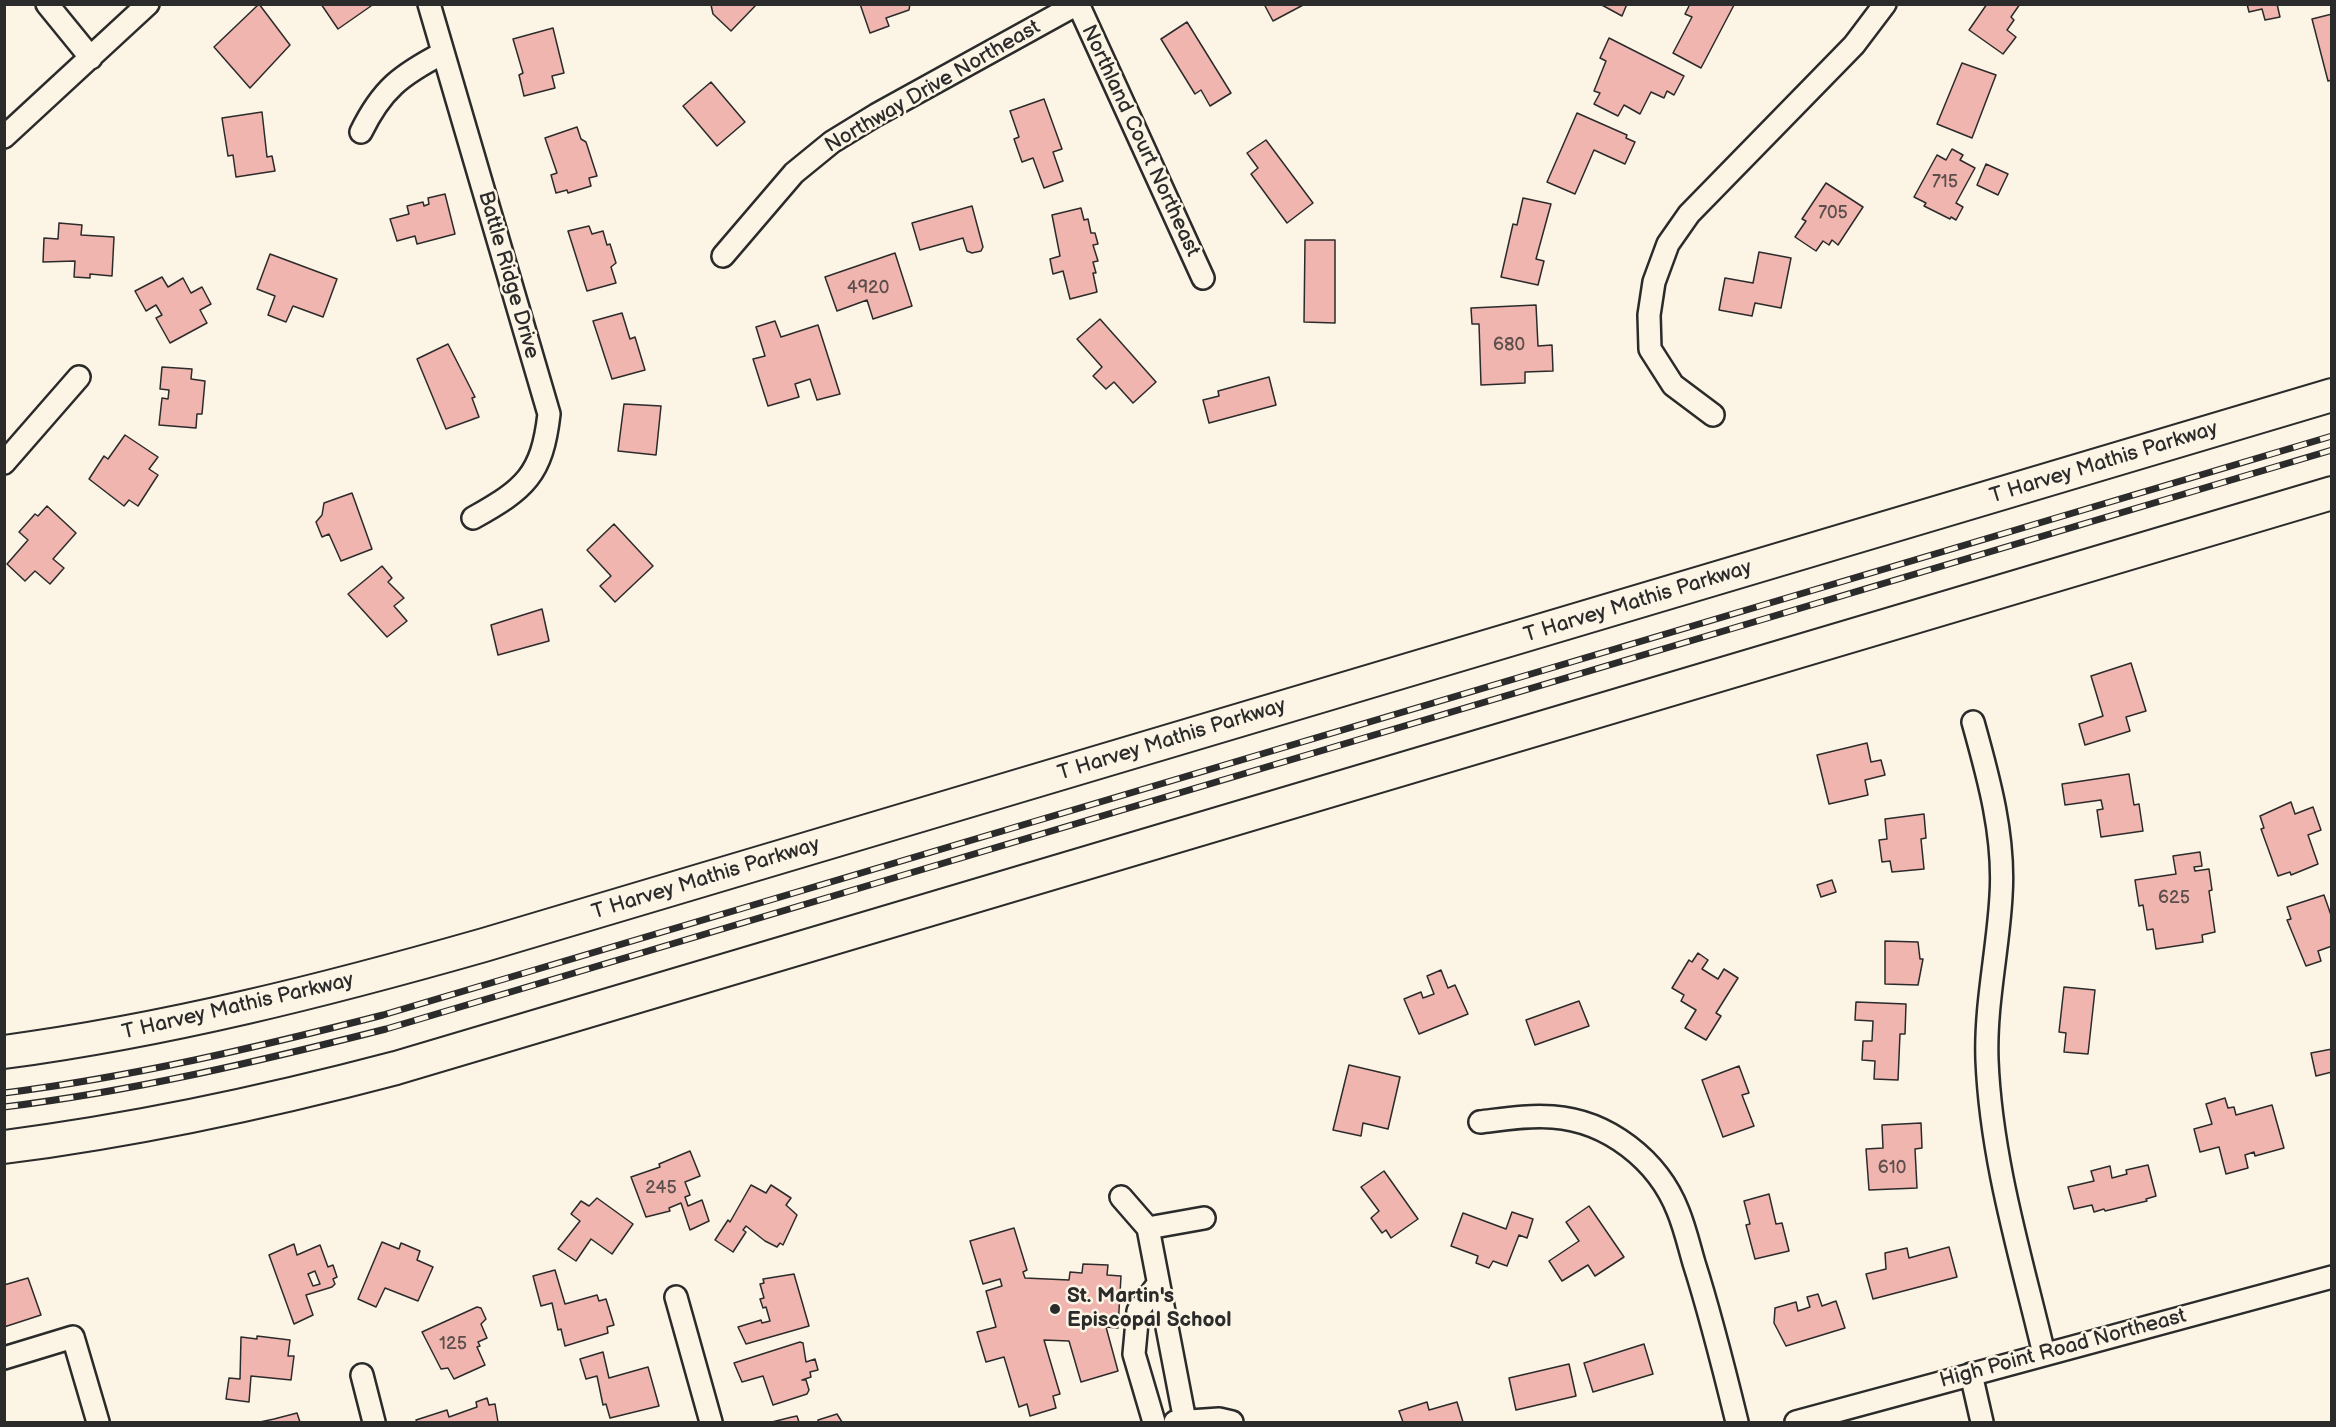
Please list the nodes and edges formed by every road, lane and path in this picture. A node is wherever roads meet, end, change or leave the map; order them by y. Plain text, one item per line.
1 (47, 4) edge
2 (148, 4) edge
3 (429, 4) edge
4 (1077, 4) edge
5 (1885, 4) edge
6 (443, 53) junction
7 (91, 58) junction
8 (361, 132) dead end
9 (4, 137) edge
10 (723, 256) dead end
11 (1203, 278) dead end
12 (80, 377) dead end
13 (2331, 395) edge
14 (1713, 415) dead end
15 (4, 463) edge
16 (2331, 493) edge
17 (473, 518) dead end
18 (1972, 722) dead end
19 (4, 1052) edge
20 (1480, 1122) dead end
21 (4, 1147) edge
22 (1122, 1197) dead end
23 (1204, 1218) dead end
24 (1148, 1228) junction
25 (2331, 1277) edge
26 (1158, 1284) junction
27 (676, 1297) dead end
28 (2044, 1354) junction
29 (4, 1358) edge
30 (1971, 1374) junction
31 (362, 1375) dead end
32 (98, 1422) edge
33 (374, 1422) edge
34 (711, 1422) edge
35 (1154, 1422) edge
36 (1180, 1422) edge
37 (1232, 1422) edge
38 (1737, 1422) edge
39 (1796, 1422) edge
40 (1982, 1422) edge

1 - 7 street
2 - 7 street
3 - 6 street, Battle Ridge Drive
4 - 10 street, Northway Drive Northeast
4 - 11 street, Northland Court Northeast
5 - 14 street
6 - 8 street
6 - 17 street, Battle Ridge Drive
7 - 9 street
12 - 15 street
13 - 19 highway, T Harvey Mathis Parkway
16 - 21 highway
18 - 28 street
20 - 38 street
22 - 24 street
23 - 24 street
24 - 26 street
25 - 28 street, High Point Road Northeast
26 - 35 street
26 - 36 street
27 - 34 street
28 - 30 street, High Point Road Northeast
29 - 32 street
30 - 39 street, High Point Road Northeast
30 - 40 street
31 - 33 street
36 - 37 street

